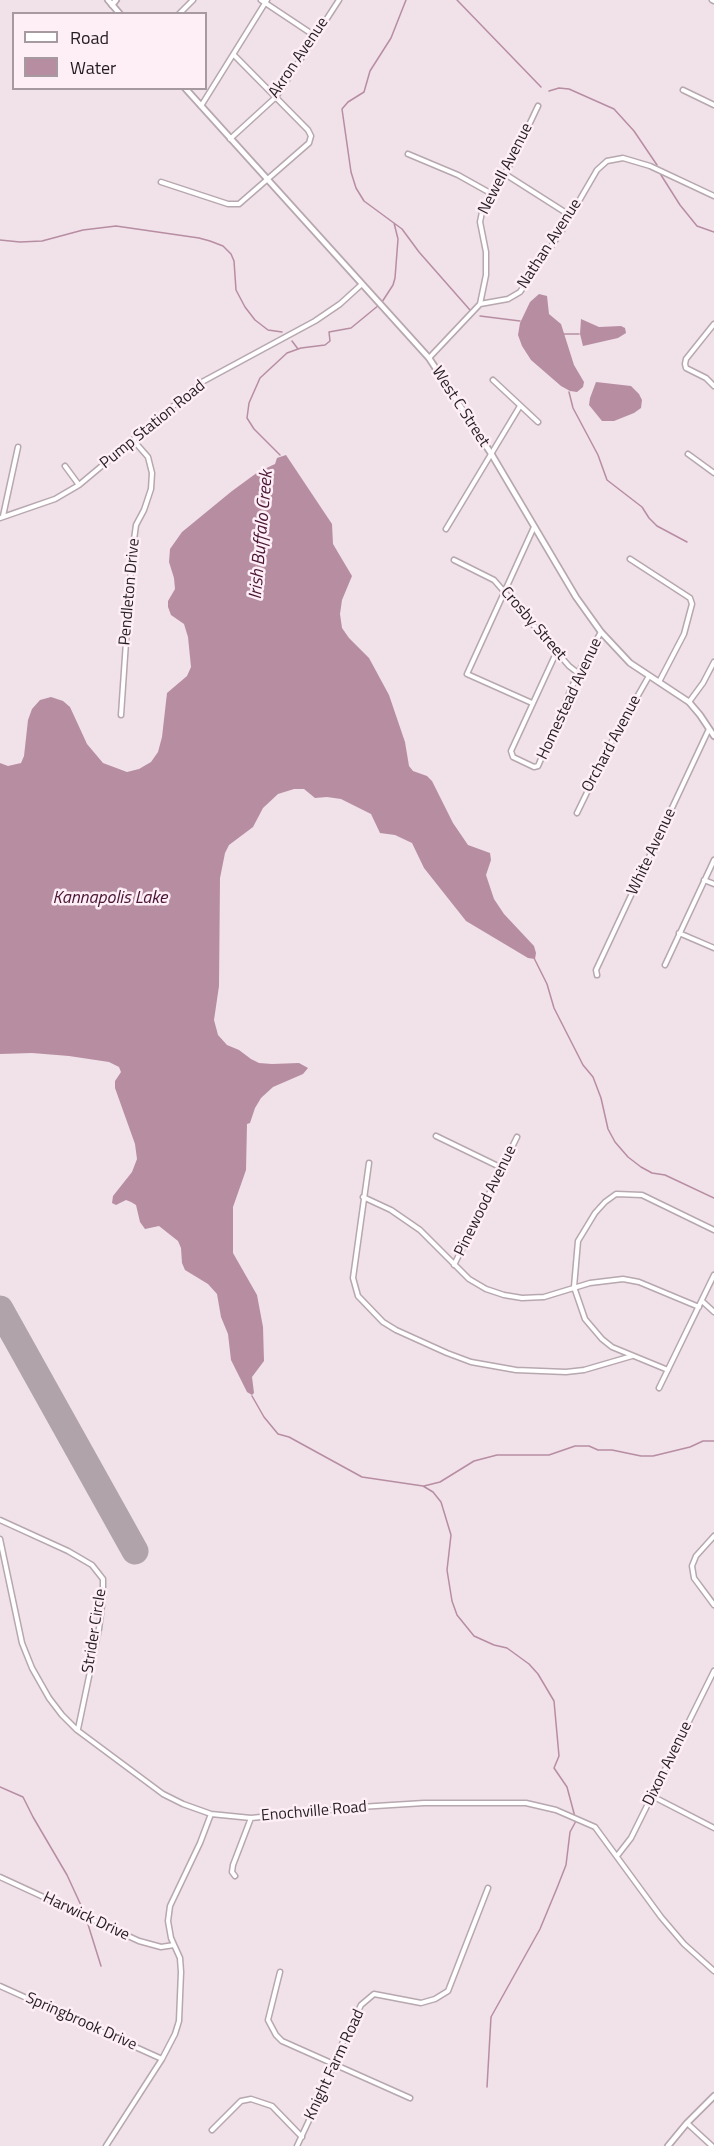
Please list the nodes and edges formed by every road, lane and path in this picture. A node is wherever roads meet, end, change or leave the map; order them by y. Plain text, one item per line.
1 (116, 0) edge
2 (193, 0) edge
3 (339, 0) edge
4 (264, 1) edge
5 (110, 2) edge
6 (181, 12) edge
7 (315, 36) junction
8 (234, 55) junction
9 (187, 90) edge
10 (683, 90) dead end
11 (276, 97) junction
12 (714, 105) edge
13 (201, 106) junction
14 (538, 106) dead end
15 (230, 139) junction
16 (408, 153) dead end
17 (505, 174) junction
18 (267, 179) junction
19 (161, 182) dead end
20 (492, 195) junction
21 (714, 196) edge
22 (571, 216) junction
23 (362, 284) junction
24 (480, 304) junction
25 (714, 324) edge
26 (429, 358) junction
27 (493, 380) dead end
28 (714, 386) edge
29 (520, 406) junction
30 (538, 422) dead end
31 (134, 441) junction
32 (18, 447) dead end
33 (688, 454) dead end
34 (492, 455) junction
35 (65, 466) dead end
36 (714, 473) edge
37 (79, 485) junction
38 (1, 517) edge
39 (534, 527) junction
40 (446, 529) dead end
41 (630, 559) dead end
42 (454, 560) dead end
43 (505, 591) junction
44 (601, 632) junction
45 (557, 651) junction
46 (714, 662) edge
47 (578, 673) junction
48 (649, 676) junction
49 (659, 682) junction
50 (689, 702) junction
51 (532, 703) junction
52 (121, 715) dead end
53 (709, 728) junction
54 (714, 736) edge
55 (577, 813) dead end
56 (714, 861) edge
57 (704, 880) junction
58 (714, 884) edge
59 (680, 933) junction
60 (714, 948) edge
61 (665, 965) dead end
62 (597, 975) dead end
63 (436, 1136) dead end
64 (517, 1137) dead end
65 (369, 1163) dead end
66 (502, 1168) junction
67 (363, 1197) junction
68 (714, 1230) edge
69 (454, 1265) junction
70 (714, 1275) edge
71 (574, 1287) junction
72 (702, 1301) junction
73 (699, 1307) junction
74 (714, 1312) edge
75 (632, 1356) junction
76 (668, 1370) junction
77 (659, 1388) dead end
78 (0, 1520) edge
79 (714, 1536) edge
80 (0, 1539) edge
81 (714, 1605) edge
82 (714, 1671) edge
83 (77, 1730) junction
84 (652, 1796) junction
85 (211, 1814) junction
86 (251, 1818) junction
87 (714, 1828) edge
88 (617, 1856) junction
89 (235, 1876) dead end
90 (0, 1878) edge
91 (488, 1888) dead end
92 (174, 1945) junction
93 (714, 1971) edge
94 (280, 1972) dead end
95 (0, 1986) edge
96 (162, 2059) junction
97 (334, 2065) junction
98 (714, 2096) edge
99 (410, 2098) dead end
100 (687, 2122) junction
101 (212, 2130) dead end
102 (302, 2137) junction
103 (106, 2146) edge
104 (297, 2146) edge
105 (669, 2146) edge
106 (712, 2146) edge

1 - 5 main road
2 - 6 street
3 - 7 street, Akron Avenue
4 - 7 street
4 - 8 street
7 - 11 street, Akron Avenue
8 - 11 street
8 - 13 street
9 - 13 main road, West C Street
10 - 12 street
11 - 15 street, Akron Avenue
11 - 18 street
13 - 15 main road, West C Street
14 - 17 street, Newell Avenue
15 - 18 main road, West C Street
16 - 20 street
17 - 20 street, Newell Avenue
17 - 22 street
18 - 19 street
18 - 23 main road, West C Street
20 - 24 street, Newell Avenue
21 - 22 street, Nathan Avenue
22 - 24 street, Nathan Avenue
23 - 26 main road, West C Street
23 - 31 street, Pump Station Road
24 - 26 street
25 - 28 street
26 - 34 main road, West C Street
27 - 29 street
29 - 30 street
29 - 34 street
31 - 37 street, Pump Station Road
31 - 52 street, Pendleton Drive
32 - 38 street
33 - 36 street
34 - 39 main road, West C Street
34 - 40 street
35 - 37 street
37 - 38 street, Pump Station Road
39 - 43 street
39 - 44 main road, West C Street
41 - 49 street
42 - 43 street, Crosby Street
43 - 45 street, Crosby Street
43 - 51 street
44 - 47 street, Homestead Avenue
44 - 48 main road, West C Street
45 - 47 street, Crosby Street
45 - 51 street
46 - 50 street
47 - 51 street, Homestead Avenue
48 - 49 main road, West C Street
48 - 55 street, Orchard Avenue
49 - 50 main road, West C Street
50 - 53 main road, West C Street
53 - 54 main road, West C Street
53 - 62 street, White Avenue
56 - 57 street
57 - 58 street
57 - 59 street
59 - 60 street
59 - 61 street
63 - 66 street
64 - 66 street, Pinewood Avenue
65 - 67 street
66 - 69 street, Pinewood Avenue
67 - 69 street
67 - 75 street
68 - 71 street
69 - 71 street
70 - 72 street
71 - 73 street
71 - 75 street
72 - 73 street
72 - 74 street
73 - 76 street
75 - 76 street
76 - 77 street
78 - 83 street, Strider Circle
79 - 81 street
80 - 83 street, Enochville Road
82 - 84 street, Dixon Avenue
83 - 85 street, Enochville Road
84 - 87 street
84 - 88 street, Dixon Avenue
85 - 86 street, Enochville Road
85 - 92 street
86 - 88 street, Enochville Road
86 - 89 street
88 - 93 street, Enochville Road
90 - 92 street, Harwick Drive
91 - 97 street, Knight Farm Road
92 - 96 street
94 - 97 street
95 - 96 street, Springbrook Drive
96 - 103 street
97 - 99 street
97 - 102 street, Knight Farm Road
98 - 100 main road
100 - 105 main road
100 - 106 street
101 - 102 street
102 - 104 street, Knight Farm Road

